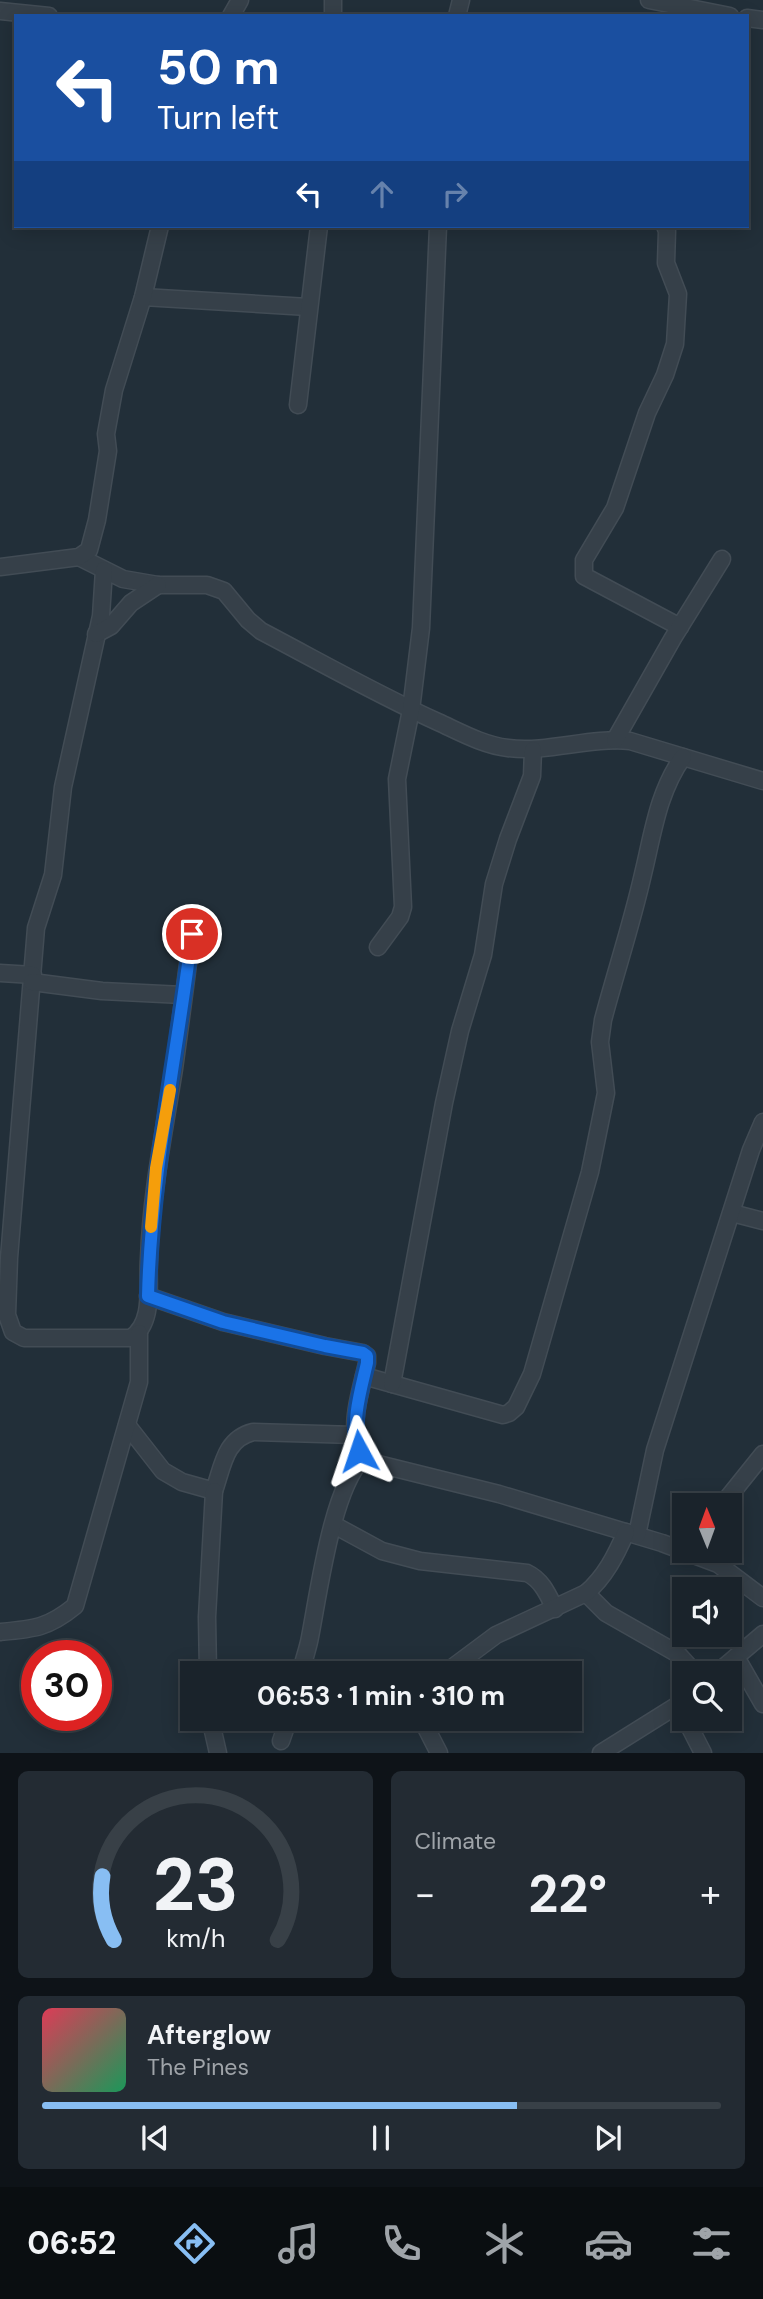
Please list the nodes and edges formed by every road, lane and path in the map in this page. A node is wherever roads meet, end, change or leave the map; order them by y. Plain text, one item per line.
1 (649, 0) edge
2 (0, 11) edge
3 (29, 14) edge
4 (720, 14) edge
5 (160, 228) edge
6 (319, 228) edge
7 (439, 228) edge
8 (666, 228) edge
9 (143, 297) junction
10 (308, 307) junction
11 (298, 405) dead end
12 (79, 557) junction
13 (722, 559) dead end
14 (0, 568) edge
15 (104, 570) junction
16 (158, 585) junction
17 (680, 627) junction
18 (96, 634) junction
19 (411, 710) junction
20 (615, 740) junction
21 (533, 750) junction
22 (683, 757) junction
23 (763, 781) edge
24 (194, 915) dead end
25 (378, 947) dead end
26 (0, 973) edge
27 (32, 979) junction
28 (183, 995) junction
29 (763, 1122) edge
30 (732, 1213) junction
31 (763, 1221) edge
32 (148, 1296) junction
33 (139, 1333) junction
34 (364, 1377) junction
35 (392, 1384) junction
36 (127, 1425) junction
37 (355, 1435) junction
38 (763, 1454) edge
39 (363, 1458) junction
40 (214, 1490) junction
41 (732, 1493) edge
42 (334, 1525) junction
43 (632, 1534) junction
44 (672, 1545) edge
45 (718, 1563) edge
46 (586, 1594) junction
47 (763, 1598) edge
48 (555, 1609) junction
49 (0, 1632) edge
50 (763, 1634) edge
51 (736, 1657) junction
52 (208, 1661) edge
53 (304, 1661) edge
54 (461, 1661) edge
55 (684, 1661) edge
56 (731, 1661) edge
57 (763, 1704) edge
58 (672, 1716) edge
59 (213, 1731) edge
60 (284, 1731) edge
61 (428, 1731) edge
62 (693, 1731) edge
63 (281, 1741) dead end
64 (218, 1753) edge
65 (439, 1753) edge
66 (601, 1753) edge
67 (703, 1753) edge

1 - 4 street
2 - 3 street
5 - 9 street
6 - 10 street
7 - 19 street
8 - 17 street
9 - 10 street
9 - 12 street
10 - 11 street
12 - 14 street
12 - 15 street
13 - 17 street
15 - 16 street
15 - 18 street
16 - 18 street
16 - 19 street
17 - 20 street
18 - 27 street
19 - 21 street
19 - 25 street
20 - 21 street
20 - 22 street
21 - 35 street
22 - 23 street
22 - 35 street
24 - 28 street
26 - 27 street
27 - 28 street
27 - 33 street
28 - 32 street
29 - 30 street
30 - 31 street
30 - 43 street
32 - 33 street
32 - 34 street
33 - 36 street
34 - 35 street
34 - 37 street
36 - 40 street
36 - 49 street
37 - 39 street
37 - 40 street
38 - 41 street
39 - 42 street
39 - 43 street
40 - 52 street
42 - 48 street
42 - 53 street
43 - 44 street
43 - 46 street
45 - 47 street
46 - 48 street
46 - 55 street
48 - 54 street
50 - 51 street
51 - 56 street
51 - 57 street
58 - 66 street
59 - 64 street
60 - 63 street
61 - 65 street
62 - 67 street

